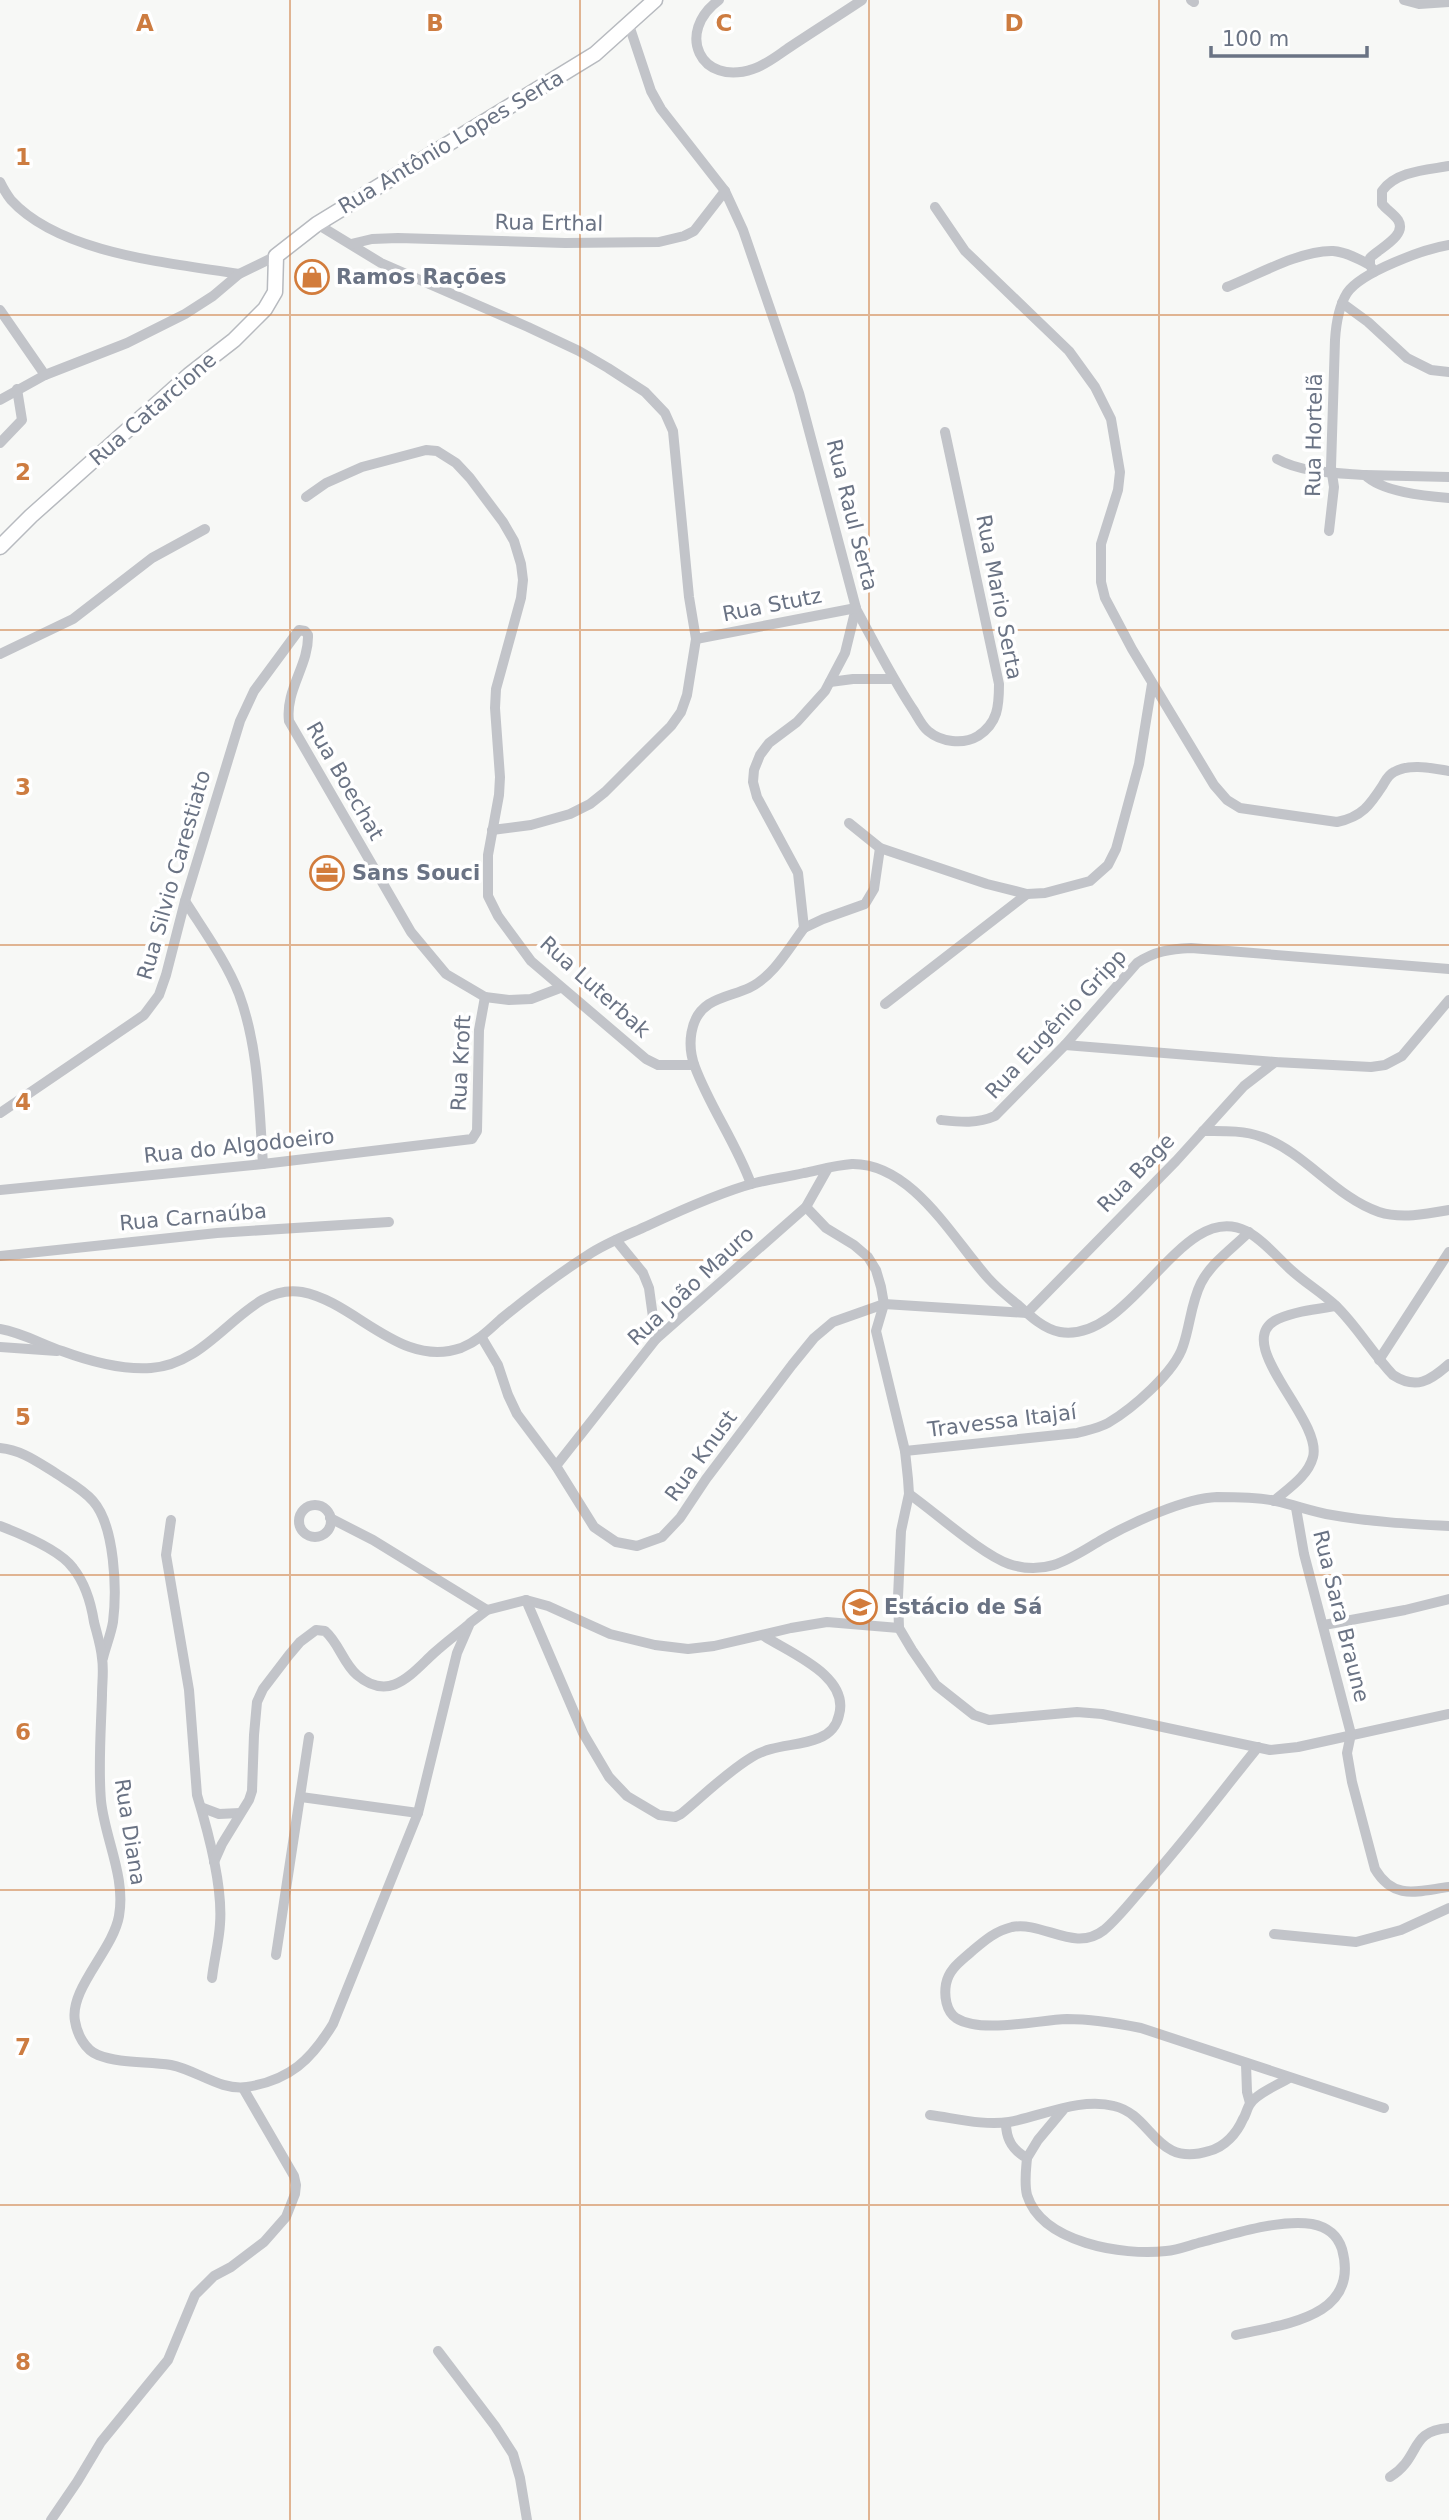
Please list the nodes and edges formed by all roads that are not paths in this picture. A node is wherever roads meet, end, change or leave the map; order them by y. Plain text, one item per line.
1 (655, 0) edge
2 (719, 0) edge
3 (862, 0) edge
4 (1404, 0) edge
5 (1449, 2) edge
6 (629, 26) junction
7 (1449, 166) edge
8 (0, 182) edge
9 (0, 190) edge
10 (725, 191) junction
11 (10, 200) junction
12 (935, 207) dead end
13 (317, 224) junction
14 (351, 244) junction
15 (1449, 245) edge
16 (276, 256) junction
17 (1372, 269) junction
18 (239, 274) junction
19 (1227, 287) dead end
20 (1342, 303) junction
21 (0, 310) edge
22 (1449, 372) edge
23 (45, 375) junction
24 (17, 389) junction
25 (0, 400) edge
26 (945, 432) dead end
27 (0, 443) edge
28 (1278, 458) dead end
29 (1332, 472) junction
30 (1365, 475) junction
31 (1449, 477) edge
32 (306, 497) dead end
33 (1449, 498) edge
34 (205, 529) dead end
35 (1329, 531) dead end
36 (1, 546) edge
37 (856, 608) junction
38 (301, 630) joint
39 (696, 639) junction
40 (0, 654) edge
41 (893, 678) junction
42 (830, 682) junction
43 (1152, 684) junction
44 (1449, 771) edge
45 (849, 823) dead end
46 (492, 830) junction
47 (880, 848) junction
48 (1027, 894) junction
49 (185, 901) junction
50 (804, 928) junction
51 (1449, 969) edge
52 (560, 988) junction
53 (485, 997) junction
54 (1448, 1003) edge
55 (884, 1004) dead end
56 (1065, 1045) junction
57 (1275, 1062) junction
58 (694, 1065) junction
59 (0, 1113) edge
60 (941, 1121) dead end
61 (477, 1131) joint
62 (1203, 1131) junction
63 (263, 1164) junction
64 (828, 1168) junction
65 (751, 1184) junction
66 (0, 1190) edge
67 (806, 1207) junction
68 (1449, 1210) edge
69 (389, 1222) dead end
70 (1250, 1232) junction
71 (616, 1240) junction
72 (1449, 1252) edge
73 (0, 1256) edge
74 (884, 1304) junction
75 (1336, 1306) junction
76 (1027, 1313) junction
77 (0, 1329) edge
78 (482, 1338) junction
79 (656, 1339) junction
80 (0, 1347) edge
81 (61, 1351) junction
82 (1379, 1360) junction
83 (1449, 1364) edge
84 (0, 1448) edge
85 (905, 1451) junction
86 (556, 1466) junction
87 (909, 1494) junction
88 (1274, 1501) junction
89 (1296, 1508) junction
90 (330, 1518) dead end
91 (171, 1520) dead end
92 (1449, 1525) edge
93 (0, 1526) edge
94 (1449, 1599) edge
95 (526, 1600) junction
96 (487, 1610) junction
97 (470, 1623) junction
98 (1324, 1625) junction
99 (899, 1628) junction
100 (764, 1636) junction
101 (102, 1659) junction
102 (1449, 1714) edge
103 (1351, 1734) junction
104 (309, 1737) dead end
105 (1258, 1747) junction
106 (301, 1797) junction
107 (203, 1808) junction
108 (242, 1810) junction
109 (418, 1812) junction
110 (214, 1861) junction
111 (1449, 1887) edge
112 (1449, 1908) edge
113 (1274, 1934) dead end
114 (276, 1955) dead end
115 (212, 1978) dead end
116 (1246, 2064) junction
117 (1289, 2078) junction
118 (243, 2088) junction
119 (1250, 2103) junction
120 (1384, 2108) dead end
121 (1063, 2110) junction
122 (929, 2115) dead end
123 (1006, 2123) junction
124 (1027, 2158) junction
125 (1236, 2335) dead end
126 (438, 2351) dead end
127 (1449, 2428) edge
128 (1390, 2477) dead end
129 (51, 2520) edge
130 (527, 2520) edge

1 - 6 street, Rua Antônio Lopes Serta
2 - 3 street
4 - 5 street
6 - 10 street, Rua Raul Serta
6 - 13 street, Rua Antônio Lopes Serta
7 - 17 street
8 - 11 street
9 - 11 street
10 - 14 street, Rua Erthal
10 - 37 street, Rua Raul Serta
11 - 18 street
12 - 43 street
13 - 14 street
13 - 16 street, Rua Antônio Lopes Serta
14 - 39 street
15 - 17 street
16 - 18 street, Rua Antônio Lopes Serta
16 - 36 street, Rua Catarcione
17 - 19 street
17 - 20 street
18 - 23 street, Rua Antônio Lopes Serta
20 - 22 street
20 - 29 street, Rua Hortelã
21 - 23 street
23 - 24 street, Rua Antônio Lopes Serta
24 - 25 street, Rua Antônio Lopes Serta
24 - 27 street
26 - 41 street, Rua Mario Serta
28 - 29 street
29 - 30 street
29 - 35 street, Rua Hortelã
30 - 31 street
30 - 33 street
32 - 46 street, Rua Luterbak
34 - 40 street
37 - 39 street, Rua Stutz
37 - 41 street, Rua Mario Serta
37 - 42 street, Rua Raul Serta
38 - 49 street, Rua Silvio Carestiato
38 - 53 street, Rua Boechat
39 - 46 street
41 - 42 street
42 - 50 street, Rua Raul Serta
43 - 44 street
43 - 48 street
45 - 47 street
46 - 52 street, Rua Luterbak
47 - 48 street
47 - 50 street
48 - 55 street
49 - 59 street, Rua Silvio Carestiato
49 - 63 street
50 - 58 street
51 - 56 street, Rua Eugênio Gripp
52 - 53 street
52 - 58 street, Rua Luterbak
53 - 61 street, Rua Kroft
54 - 57 street
56 - 57 street
56 - 60 street, Rua Eugênio Gripp
57 - 62 street, Rua Bage
58 - 65 street
61 - 63 street, Rua do Algodoeiro
62 - 68 street
62 - 76 street, Rua Bage
63 - 66 street, Rua do Algodoeiro
64 - 65 street
64 - 67 street, Rua João Mauro
64 - 76 street
65 - 71 street
67 - 74 street
67 - 79 street, Rua João Mauro
69 - 73 street, Rua Carnaúba
70 - 75 street
70 - 76 street
70 - 85 street, Travessa Itajaí
71 - 78 street
71 - 79 street
72 - 82 street
74 - 76 street, Rua Knust
74 - 85 street
74 - 86 street, Rua Knust
75 - 82 street
75 - 88 street
77 - 81 street
78 - 81 street
78 - 86 street, Rua Knust
79 - 86 street, Rua João Mauro
80 - 81 street
82 - 83 street
84 - 101 street
85 - 87 street
87 - 88 street
87 - 99 street
88 - 89 street
89 - 92 street
89 - 98 street, Rua Sara Braune
90 - 96 street
91 - 107 street
93 - 101 street, Rua Diana
94 - 98 street
95 - 96 street
95 - 100 street
95 - 100 street
96 - 97 street
97 - 108 street
97 - 109 street
98 - 103 street, Rua Sara Braune
99 - 100 street
99 - 105 street, Rua Sara Braune
101 - 118 street, Rua Diana
102 - 103 street, Rua Sara Braune
103 - 105 street, Rua Sara Braune
103 - 111 street
104 - 106 street
105 - 116 street
106 - 109 street
106 - 114 street
107 - 108 street
107 - 110 street
108 - 110 street
109 - 118 street
110 - 115 street
112 - 113 street
116 - 117 street
116 - 119 street
117 - 119 street
117 - 120 street
118 - 129 street
119 - 121 street
121 - 123 street
121 - 124 street
122 - 123 street
123 - 124 street
124 - 125 street
126 - 130 street
127 - 128 street

